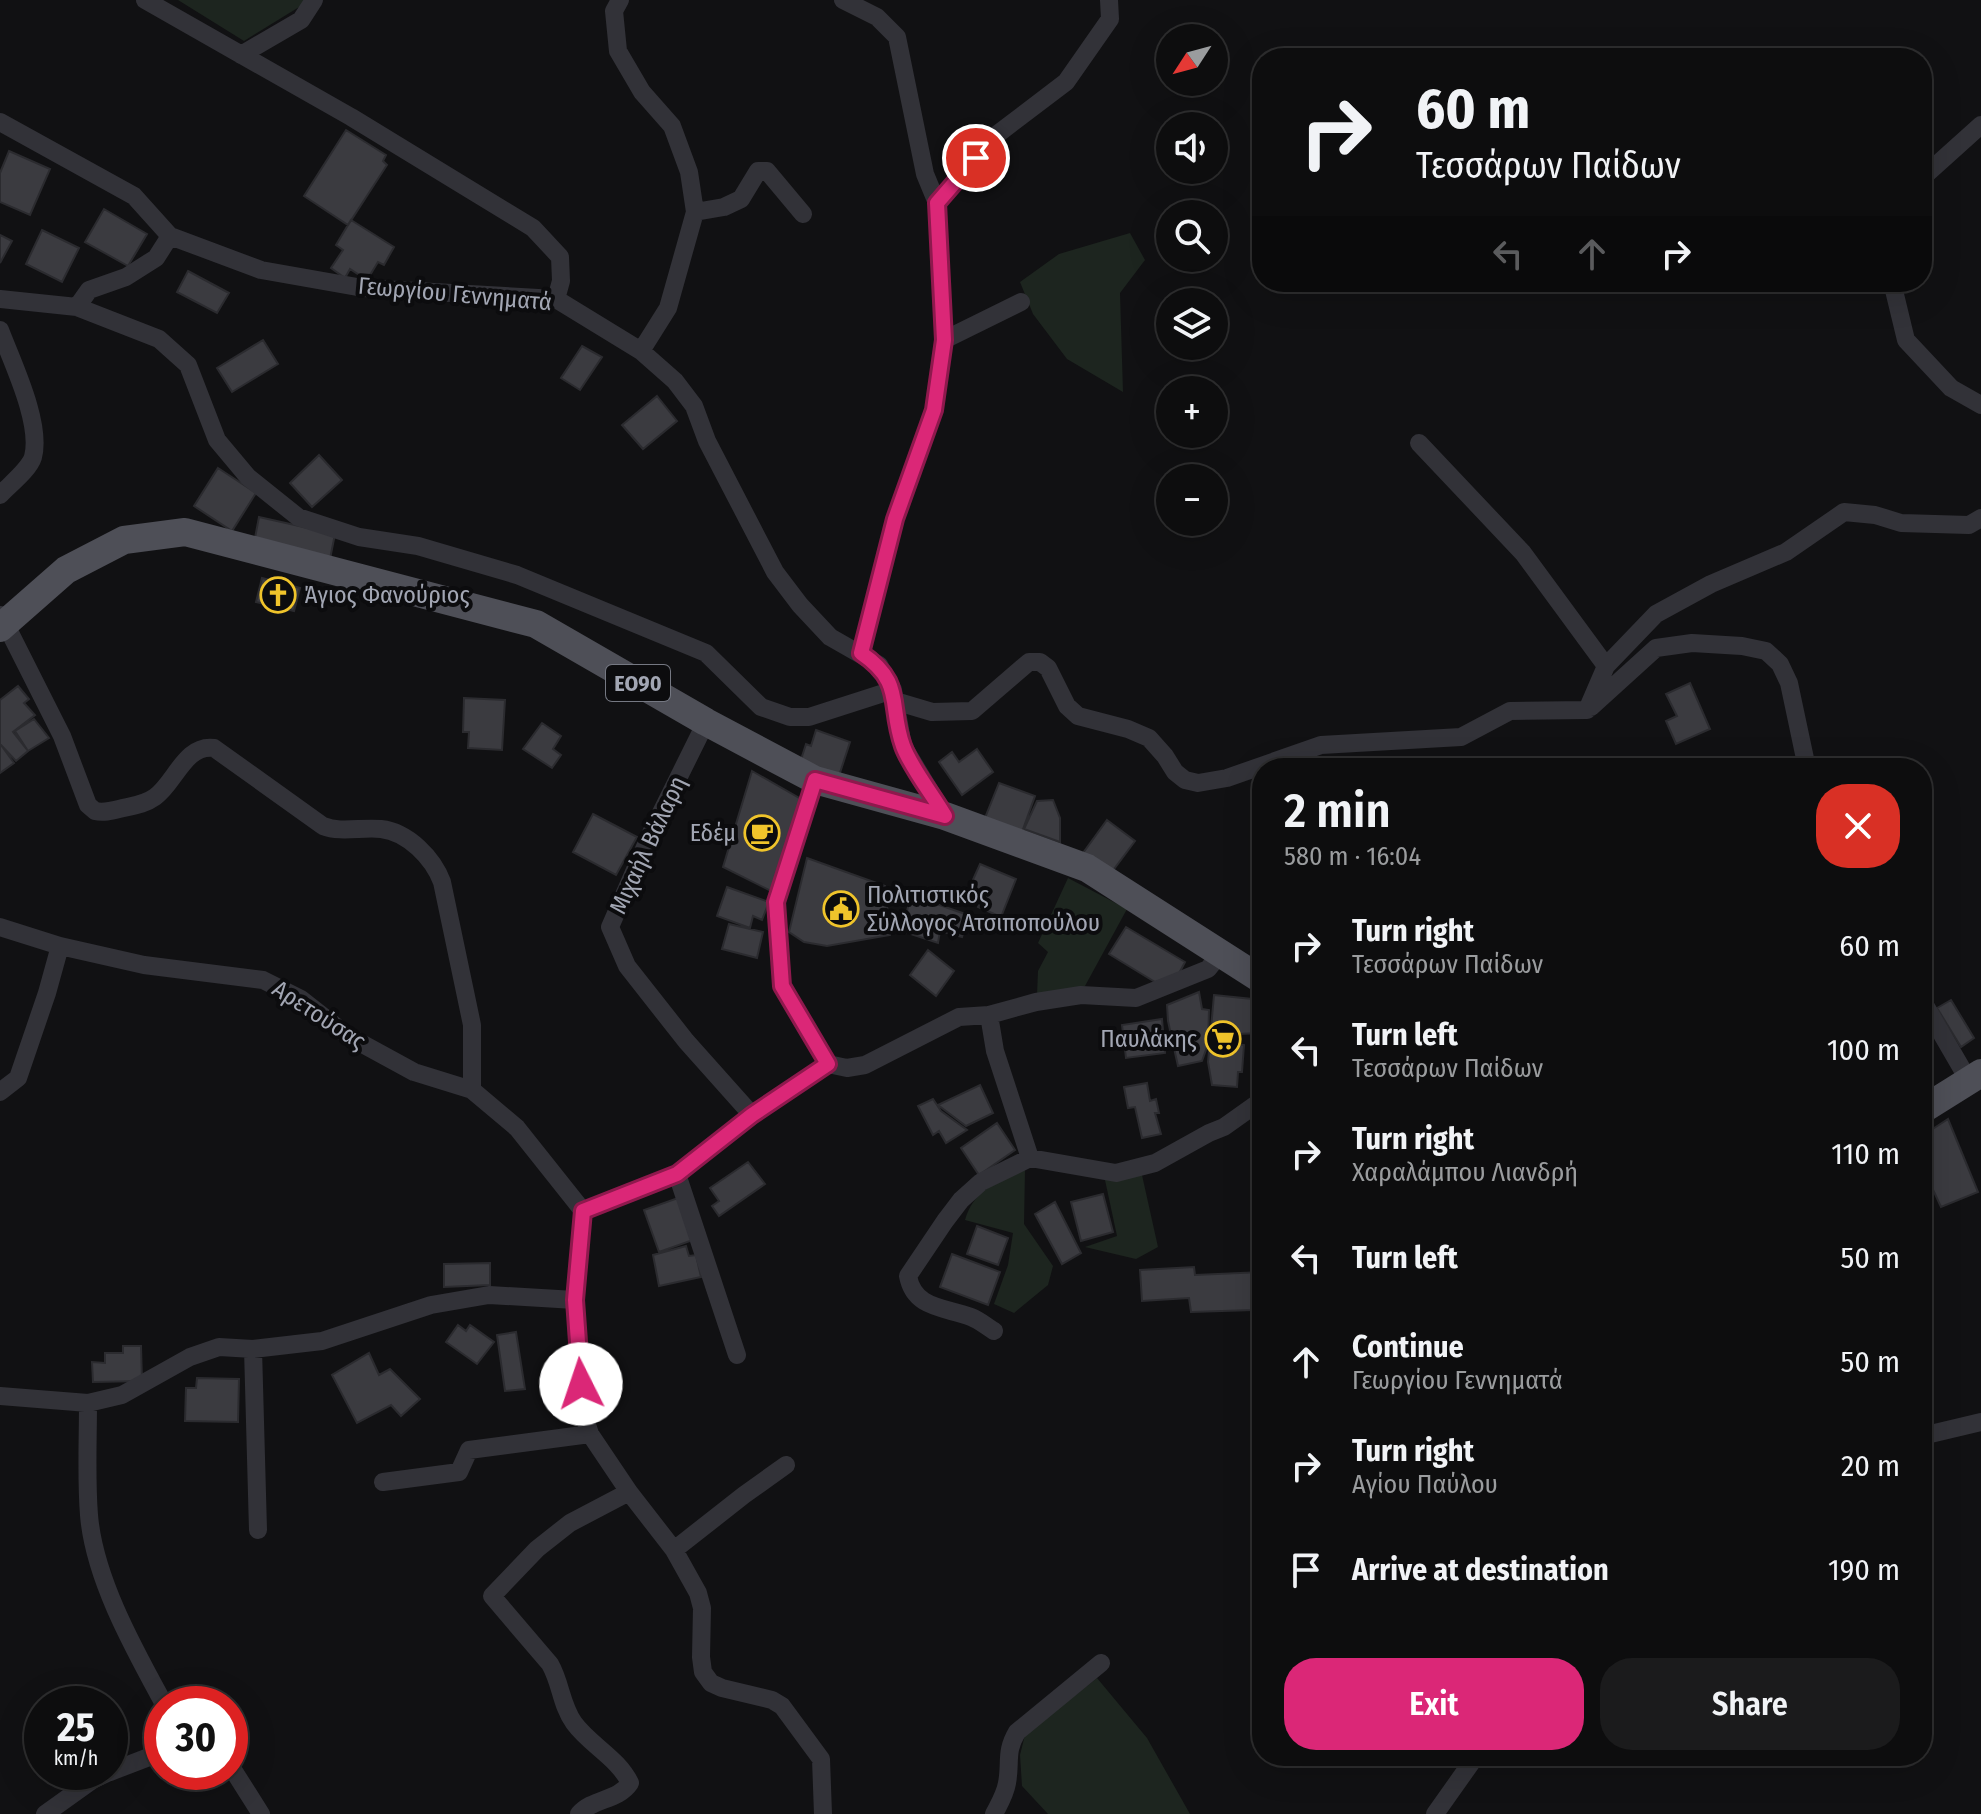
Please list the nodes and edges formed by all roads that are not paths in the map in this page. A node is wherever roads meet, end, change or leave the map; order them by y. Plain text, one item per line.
1 (145, 0) edge
2 (314, 0) edge
3 (620, 0) edge
4 (843, 0) edge
5 (1109, 0) edge
6 (241, 55) junction
7 (0, 122) edge
8 (1981, 125) edge
9 (1932, 169) edge
10 (937, 203) junction
11 (695, 212) junction
12 (803, 214) dead end
13 (170, 236) junction
14 (1894, 292) edge
15 (0, 299) edge
16 (556, 299) junction
17 (1021, 302) dead end
18 (77, 307) junction
19 (0, 330) edge
20 (944, 340) junction
21 (641, 351) junction
22 (1981, 405) edge
23 (1419, 443) dead end
24 (0, 495) edge
25 (1981, 518) edge
26 (1, 622) edge
27 (861, 653) junction
28 (1606, 666) junction
29 (894, 696) junction
30 (1587, 710) junction
31 (706, 722) junction
32 (1284, 758) edge
33 (1805, 758) edge
34 (1252, 769) edge
35 (815, 780) junction
36 (945, 816) junction
37 (0, 927) edge
38 (60, 946) junction
39 (1220, 954) junction
40 (1252, 974) edge
41 (989, 1015) junction
42 (1932, 1015) edge
43 (828, 1064) junction
44 (1975, 1077) edge
45 (472, 1090) junction
46 (0, 1092) edge
47 (1932, 1104) edge
48 (1252, 1107) edge
49 (752, 1115) junction
50 (1030, 1158) junction
51 (677, 1174) junction
52 (583, 1211) junction
53 (575, 1300) junction
54 (994, 1331) dead end
55 (253, 1349) junction
56 (737, 1355) dead end
57 (0, 1396) edge
58 (88, 1403) junction
59 (1981, 1422) edge
60 (590, 1434) junction
61 (1932, 1434) edge
62 (786, 1465) dead end
63 (383, 1482) dead end
64 (629, 1492) junction
65 (258, 1530) dead end
66 (674, 1550) junction
67 (1101, 1663) dead end
68 (154, 1686) edge
69 (1469, 1766) edge
70 (80, 1790) edge
71 (246, 1790) edge
72 (52, 1811) edge
73 (261, 1814) edge
74 (579, 1814) edge
75 (823, 1814) edge
76 (994, 1814) edge
77 (1435, 1814) edge

1 - 6 street
2 - 6 street
3 - 11 street
4 - 10 street
5 - 10 street
6 - 16 street
7 - 13 street, Γεωργίου Γεννηματά
8 - 9 street
10 - 20 street
11 - 12 street
11 - 21 street
13 - 16 street, Γεωργίου Γεννηματά
13 - 18 street
14 - 22 street
15 - 18 street
16 - 21 street, Γεωργίου Γεννηματά
17 - 20 street
18 - 29 street
19 - 24 street
20 - 27 street
21 - 27 street, Γεωργίου Γεννηματά
23 - 28 street
25 - 28 street
26 - 31 main road, ΕΟ90
26 - 45 street
27 - 29 street, Γεωργίου Γεννηματά
28 - 30 street
29 - 34 street
29 - 36 street
30 - 32 street
30 - 33 street
31 - 35 main road, ΕΟ90
31 - 49 street, Μιχαήλ Βάλαρη
35 - 36 main road, ΕΟ90
35 - 43 street
36 - 39 main road, ΕΟ90
37 - 38 street, Αρετούσας
38 - 45 street, Αρετούσας
38 - 46 street
39 - 40 main road, ΕΟ90
39 - 41 street
41 - 43 street
41 - 50 street
42 - 44 street
43 - 49 street
44 - 47 main road
45 - 52 street, Αρετούσας
48 - 50 street
49 - 51 street
50 - 54 street
51 - 52 street
51 - 56 street
52 - 53 street
53 - 55 street
53 - 60 street
55 - 58 street
55 - 65 street
57 - 58 street
58 - 68 street
59 - 61 street
60 - 63 street
60 - 64 street
62 - 66 street
64 - 66 street
64 - 74 street
66 - 75 street
67 - 76 street
69 - 77 street
70 - 72 street
71 - 73 street

